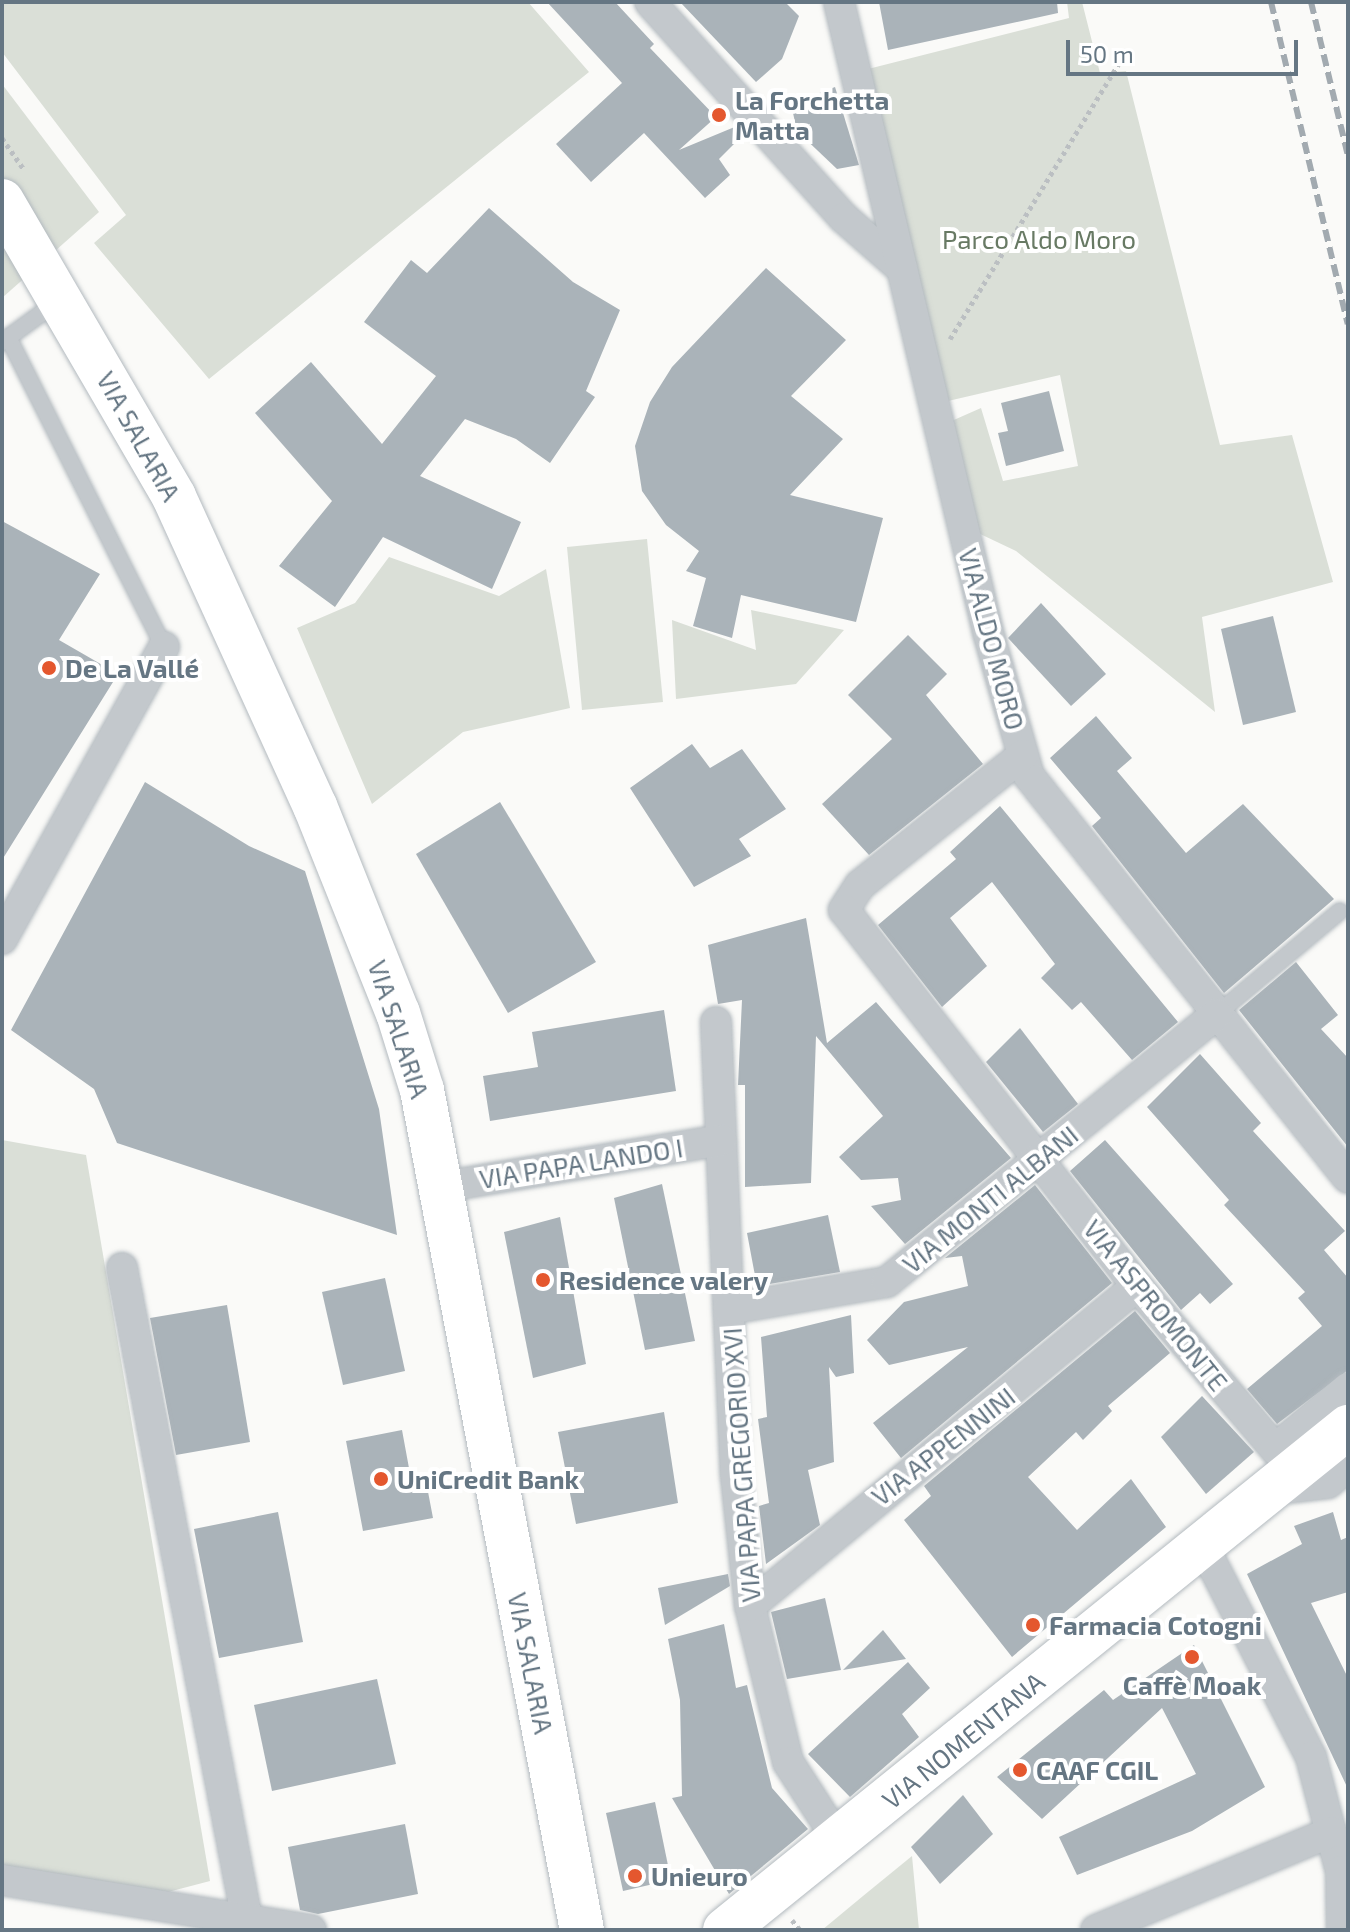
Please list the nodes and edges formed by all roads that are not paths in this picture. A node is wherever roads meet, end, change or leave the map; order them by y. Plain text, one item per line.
1 (650, 2) edge
2 (839, 2) edge
3 (2, 201) edge
4 (902, 269) junction
5 (62, 299) junction
6 (5, 340) edge
7 (164, 647) joint
8 (1023, 755) junction
9 (1340, 911) dead end
10 (2, 939) edge
11 (1217, 1014) junction
12 (716, 1022) dead end
13 (721, 1140) junction
14 (1038, 1160) junction
15 (1348, 1178) edge
16 (441, 1187) junction
17 (122, 1268) dead end
18 (1137, 1286) junction
19 (729, 1309) junction
20 (1348, 1388) edge
21 (1348, 1427) edge
22 (1348, 1466) edge
23 (1272, 1470) junction
24 (1202, 1544) junction
25 (750, 1606) junction
26 (1331, 1832) junction
27 (839, 1841) junction
28 (2, 1880) edge
29 (248, 1926) edge
30 (1337, 1928) edge
31 (311, 1930) edge
32 (582, 1930) edge
33 (725, 1930) edge
34 (1096, 1930) edge

1 - 4 street
2 - 4 street, VIA ALDO MORO
3 - 5 main road, VIA SALARIA
4 - 8 street, VIA ALDO MORO
5 - 6 lane
5 - 16 main road, VIA SALARIA
6 - 7 lane
7 - 10 street
8 - 11 street, VIA ALDO MORO
8 - 14 street, VIA ASPROMONTE
9 - 11 lane
11 - 14 street, VIA MONTI ALBANI
11 - 15 street, VIA ALDO MORO
12 - 13 street, VIA PAPA LANDO I
13 - 16 street, VIA PAPA LANDO I
13 - 19 street, VIA PAPA LANDO I
14 - 18 street, VIA ASPROMONTE
14 - 19 street, VIA MONTI ALBANI
16 - 32 main road, VIA SALARIA
17 - 29 street
18 - 23 street, VIA ASPROMONTE
18 - 25 street, VIA APPENNINI
19 - 25 street, VIA PAPA GREGORIO XVI
20 - 23 street
21 - 23 main road, VIA NOMENTANA
22 - 23 street
23 - 24 main road, VIA NOMENTANA
24 - 26 street
24 - 27 main road, VIA NOMENTANA
25 - 27 street, VIA PAPA GREGORIO XVI
26 - 30 street
26 - 34 street
27 - 33 main road, VIA NOMENTANA
28 - 29 street
29 - 31 street

